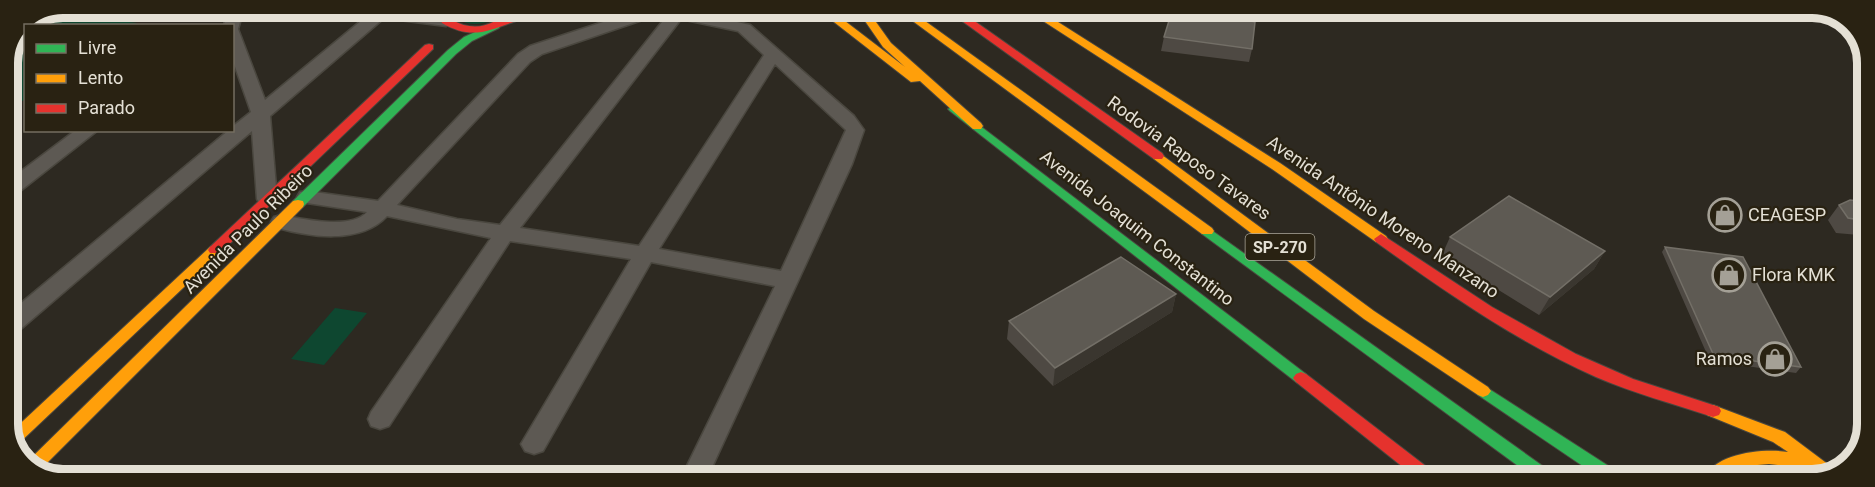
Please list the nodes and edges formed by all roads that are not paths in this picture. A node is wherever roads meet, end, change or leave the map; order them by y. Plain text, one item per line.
1 (374, 18) edge
2 (411, 18) edge
3 (505, 18) edge
4 (515, 18) edge
5 (629, 18) edge
6 (673, 18) edge
7 (700, 18) edge
8 (834, 18) edge
9 (868, 18) edge
10 (914, 18) edge
11 (963, 18) edge
12 (1042, 18) edge
13 (500, 23) junction
14 (447, 25) edge
15 (234, 39) edge
16 (773, 54) junction
17 (260, 111) junction
18 (976, 126) junction
19 (86, 132) edge
20 (18, 183) edge
21 (307, 196) junction
22 (267, 199) junction
23 (382, 208) junction
24 (281, 222) junction
25 (505, 233) junction
26 (645, 254) junction
27 (786, 280) junction
28 (18, 318) edge
29 (380, 418) dead end
30 (19, 434) edge
31 (534, 444) dead end
32 (38, 461) edge
33 (1818, 468) edge
34 (1821, 468) edge
35 (698, 469) edge
36 (1417, 469) edge
37 (1534, 469) edge
38 (1600, 469) edge
39 (1724, 469) edge

1 - 17 street
2 - 14 street
3 - 13 main road
4 - 13 main road, Avenida Paulo Ribeiro
5 - 23 street
6 - 25 street
7 - 16 street
8 - 18 main road, Avenida Joaquim Constantino
9 - 18 main road
10 - 37 main road, SP-270
11 - 38 main road, Rodovia Raposo Tavares / SP-270
12 - 34 main road, Avenida Antônio Moreno Manzano
13 - 14 main road
13 - 21 main road, Avenida Paulo Ribeiro
14 - 22 main road
15 - 17 street
16 - 26 street
16 - 27 street
17 - 22 street
17 - 28 street
18 - 36 main road, Avenida Joaquim Constantino
19 - 20 street
21 - 23 street
21 - 24 main road, Avenida Paulo Ribeiro
22 - 30 main road
23 - 24 street
23 - 25 street
24 - 32 main road, Avenida Paulo Ribeiro
25 - 26 street
25 - 29 street
26 - 27 street
26 - 31 street
27 - 35 street
33 - 39 main road, Avenida Antônio Moreno Manzano

